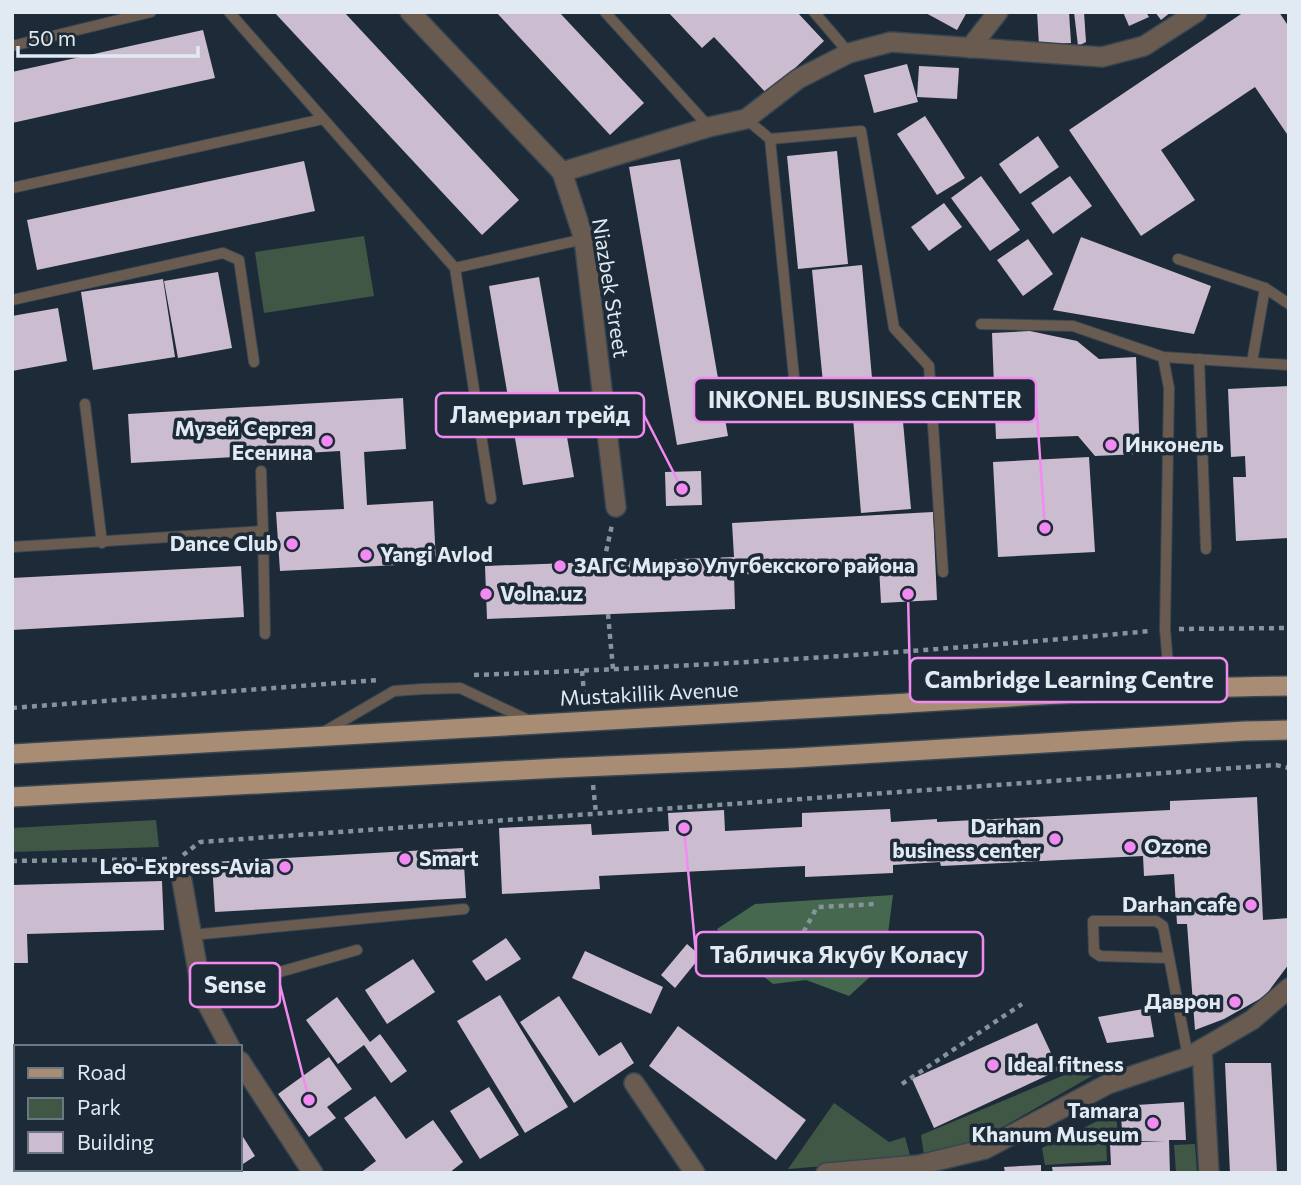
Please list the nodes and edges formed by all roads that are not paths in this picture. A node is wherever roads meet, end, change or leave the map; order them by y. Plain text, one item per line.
1 (151, 12) edge
2 (229, 12) edge
3 (410, 12) edge
4 (605, 12) edge
5 (814, 12) edge
6 (998, 12) edge
7 (1197, 12) edge
8 (12, 46) edge
9 (970, 48) junction
10 (849, 53) junction
11 (747, 118) junction
12 (323, 120) junction
13 (709, 127) junction
14 (770, 139) junction
15 (562, 172) junction
16 (12, 188) edge
17 (584, 239) junction
18 (1178, 259) dead end
19 (455, 268) junction
20 (1265, 288) junction
21 (12, 300) edge
22 (1289, 304) edge
23 (981, 324) dead end
24 (1163, 357) junction
25 (1199, 359) junction
26 (254, 362) dead end
27 (1252, 362) junction
28 (1289, 365) edge
29 (85, 404) dead end
30 (797, 407) dead end
31 (261, 471) dead end
32 (491, 499) dead end
33 (616, 507) road end
34 (263, 531) junction
35 (102, 542) junction
36 (12, 547) edge
37 (1206, 549) dead end
38 (943, 572) dead end
39 (265, 634) dead end
40 (1289, 686) edge
41 (1170, 689) junction
42 (537, 724) junction
43 (1289, 730) edge
44 (311, 739) junction
45 (12, 754) edge
46 (12, 797) edge
47 (181, 875) dead end
48 (464, 909) dead end
49 (192, 935) junction
50 (357, 950) dead end
51 (1168, 958) junction
52 (1289, 988) edge
53 (202, 994) junction
54 (229, 1045) edge
55 (1195, 1053) junction
56 (242, 1064) edge
57 (634, 1083) dead end
58 (313, 1173) edge
59 (695, 1173) edge
60 (826, 1173) edge
61 (1209, 1173) edge

1 - 8 lane
2 - 12 lane
3 - 15 street, Niazbek Street
4 - 13 lane
5 - 10 lane
6 - 9 street
7 - 9 street
9 - 10 street
10 - 11 street
11 - 13 street
11 - 14 lane
12 - 16 lane
12 - 19 lane
13 - 15 street
14 - 30 lane
14 - 38 lane
15 - 17 street, Niazbek Street
17 - 19 lane
17 - 33 street, Niazbek Street
18 - 20 lane
19 - 32 lane
20 - 22 lane
20 - 27 lane
21 - 26 lane
23 - 24 lane
24 - 25 lane
24 - 41 lane
25 - 27 lane
25 - 37 lane
27 - 28 lane
29 - 35 lane
31 - 34 lane
34 - 35 lane
34 - 39 lane
35 - 36 lane
40 - 41 main road, Mustakillik Avenue
41 - 42 main road, Mustakillik Avenue
42 - 44 main road, Mustakillik Avenue
42 - 44 lane
43 - 46 main road
44 - 45 main road, Mustakillik Avenue
47 - 49 street
48 - 49 lane
49 - 53 street
50 - 53 lane
51 - 51 lane
51 - 55 lane
52 - 55 street
53 - 54 street
55 - 60 street
55 - 61 street
56 - 58 street
57 - 59 street

